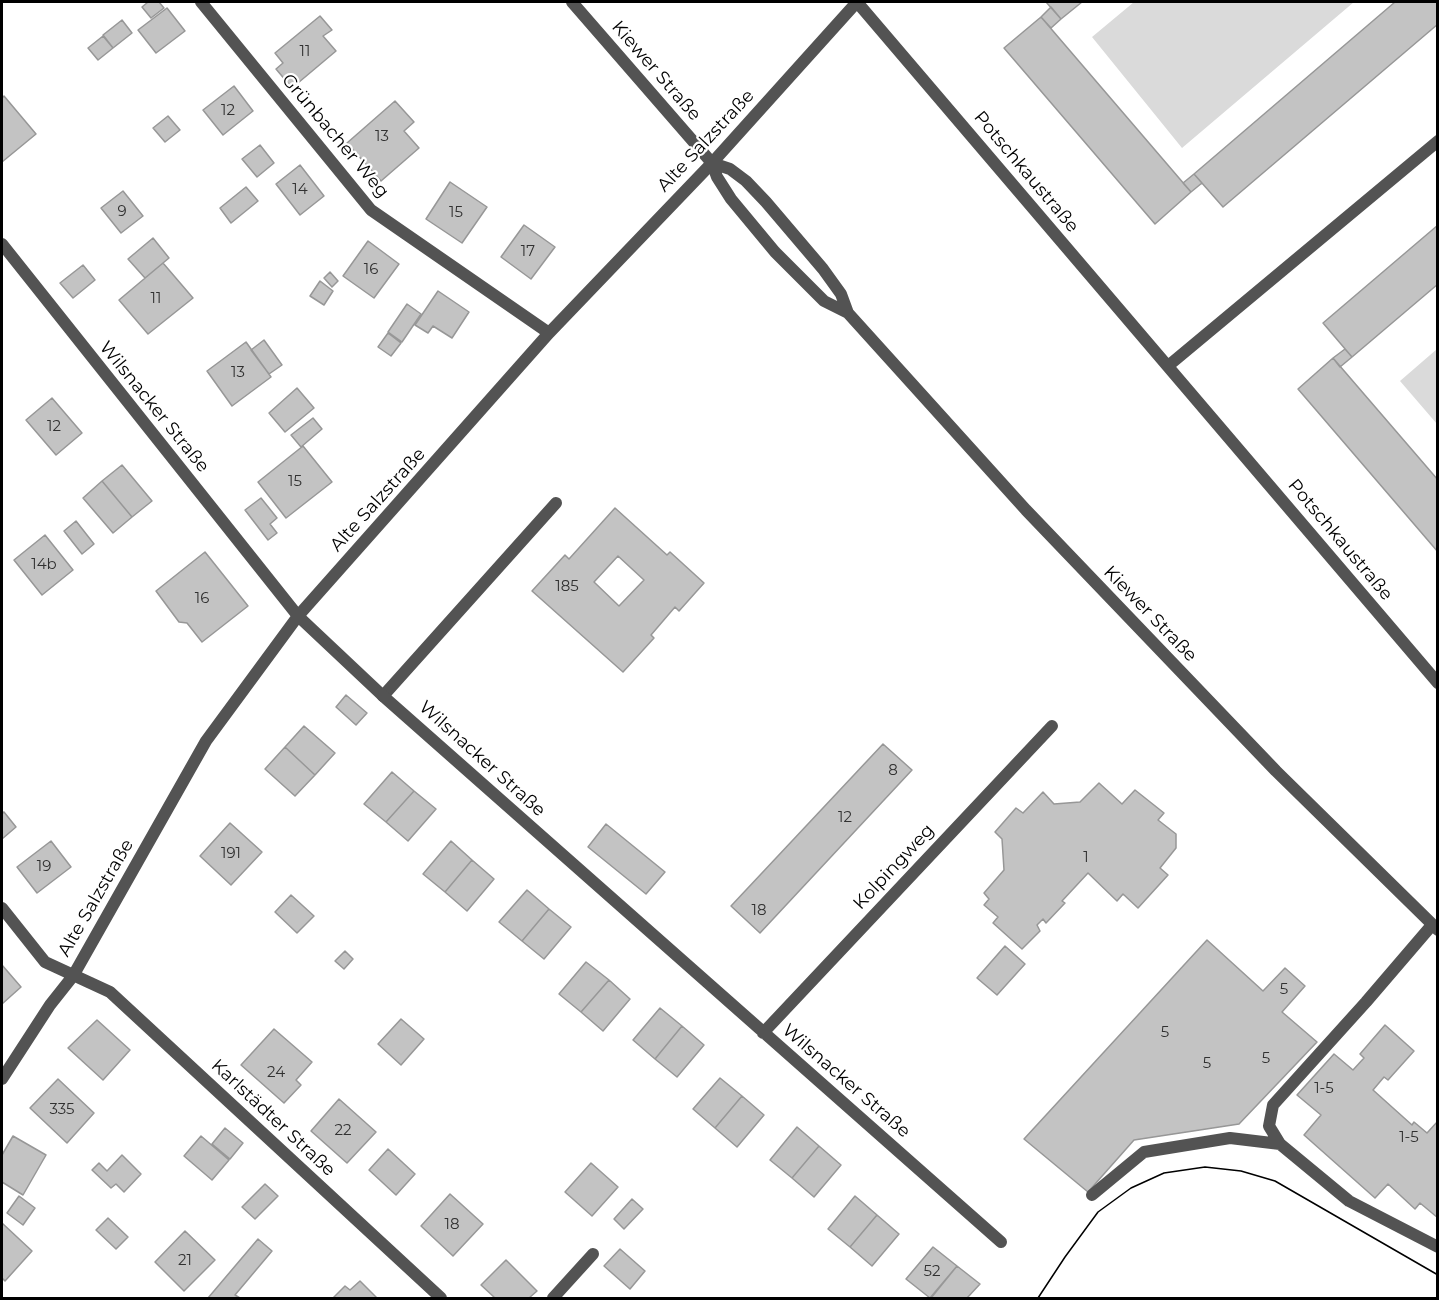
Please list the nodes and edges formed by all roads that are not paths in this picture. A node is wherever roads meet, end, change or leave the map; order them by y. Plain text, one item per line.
1 (201, 2) edge
2 (572, 2) edge
3 (857, 2) edge
4 (1437, 141) edge
5 (712, 163) junction
6 (2, 244) edge
7 (848, 313) junction
8 (549, 333) junction
9 (1168, 366) junction
10 (556, 503) dead end
11 (298, 616) junction
12 (1437, 683) edge
13 (384, 696) junction
14 (1052, 726) dead end
15 (2, 908) edge
16 (1435, 927) edge
17 (73, 976) junction
18 (763, 1033) junction
19 (2, 1079) edge
20 (1280, 1144) junction
21 (1092, 1195) dead end
22 (1000, 1242) dead end
23 (1437, 1247) edge
24 (593, 1254) dead end
25 (441, 1299) edge
26 (553, 1299) edge

1 - 8 street, Grünbacher Weg
2 - 5 street, Kiewer Straße
3 - 5 street, Alte Salzstraße
3 - 9 street, Potschkaustraße
4 - 9 street
5 - 7 street, Kiewer Straße
5 - 7 street, Kiewer Straße
5 - 8 street, Alte Salzstraße
6 - 11 street, Wilsnacker Straße
7 - 16 street, Kiewer Straße
8 - 11 street, Alte Salzstraße
9 - 12 street, Potschkaustraße
10 - 13 street
11 - 13 street, Wilsnacker Straße
11 - 17 street, Alte Salzstraße
13 - 18 street, Wilsnacker Straße
14 - 18 street, Kolpingweg
15 - 17 street, Karlstädter Straße
16 - 20 street
17 - 19 street, Alte Salzstraße
17 - 25 street, Karlstädter Straße
18 - 22 street, Wilsnacker Straße
20 - 21 street
20 - 23 street
24 - 26 street

